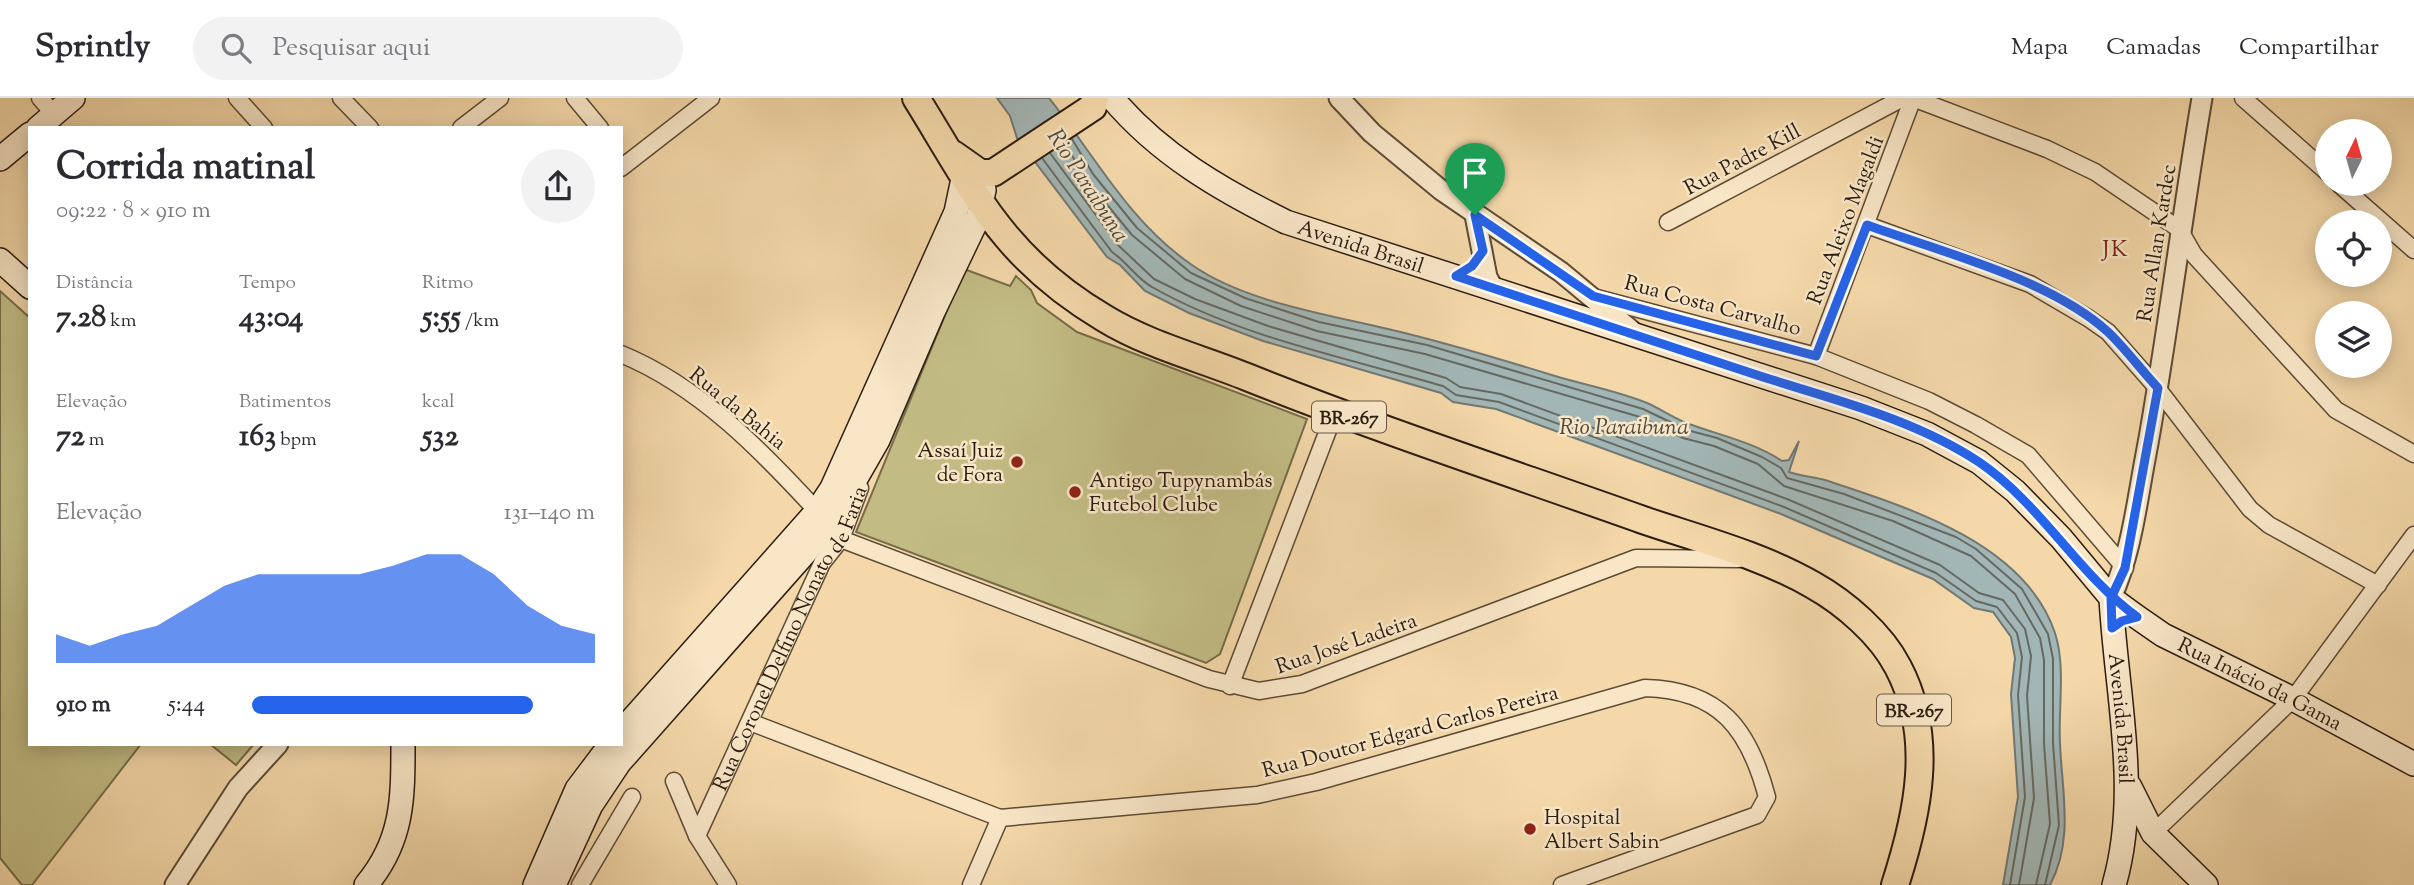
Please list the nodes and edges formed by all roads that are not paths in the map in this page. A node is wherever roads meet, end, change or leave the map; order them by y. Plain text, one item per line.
1 (73, 98) edge
2 (237, 98) edge
3 (341, 98) edge
4 (500, 98) edge
5 (575, 98) edge
6 (711, 98) edge
7 (916, 98) edge
8 (1339, 98) edge
9 (1912, 98) edge
10 (2202, 98) edge
11 (2243, 98) edge
12 (1102, 106) edge
13 (44, 113) edge
14 (262, 126) edge
15 (368, 126) edge
16 (464, 126) edge
17 (598, 126) edge
18 (28, 136) edge
19 (947, 148) junction
20 (0, 159) edge
21 (624, 161) edge
22 (2315, 162) edge
23 (999, 169) junction
24 (963, 178) junction
25 (2353, 196) edge
26 (980, 204) junction
27 (1475, 215) junction
28 (1668, 222) dead end
29 (1867, 225) junction
30 (2179, 229) junction
31 (999, 231) junction
32 (2414, 250) edge
33 (1483, 251) junction
34 (0, 260) edge
35 (1456, 276) junction
36 (28, 285) edge
37 (1493, 288) junction
38 (1593, 296) junction
39 (923, 309) junction
40 (1647, 339) junction
41 (623, 355) edge
42 (1816, 356) junction
43 (2158, 388) junction
44 (1335, 412) junction
45 (2414, 454) edge
46 (828, 526) junction
47 (2414, 535) edge
48 (1753, 559) junction
49 (2125, 568) junction
50 (2378, 585) junction
51 (2111, 598) junction
52 (2137, 617) junction
53 (729, 623) junction
54 (2112, 628) junction
55 (1230, 686) junction
56 (2293, 699) junction
57 (750, 722) junction
58 (623, 730) edge
59 (276, 746) edge
60 (403, 746) edge
61 (610, 746) edge
62 (2414, 764) edge
63 (674, 781) dead end
64 (2128, 781) junction
65 (632, 797) dead end
66 (1000, 818) junction
67 (2153, 833) junction
68 (697, 836) junction
69 (2116, 877) edge
70 (175, 885) edge
71 (366, 885) edge
72 (534, 885) edge
73 (554, 885) edge
74 (580, 885) edge
75 (728, 885) edge
76 (971, 885) edge
77 (1562, 885) edge
78 (1895, 885) edge
79 (2206, 885) edge

1 - 13 main road
2 - 14 street
3 - 15 street
4 - 16 street
5 - 17 street
6 - 21 street
7 - 19 highway, BR-267
8 - 27 street, Rua Costa Carvalho
9 - 28 street, Rua Padre Kill
9 - 29 street, Rua Aleixo Magaldi
9 - 30 street
10 - 30 street, Rua Allan Kardec
11 - 22 street
12 - 23 highway
12 - 35 main road, Avenida Brasil
18 - 20 main road
19 - 23 highway
19 - 24 highway, BR-267
23 - 26 main road, Rua Coronel Delfino Nonato de Faria
23 - 31 highway, BR-267
24 - 26 highway, BR-267
24 - 39 main road, Rua Coronel Delfino Nonato de Faria
25 - 32 street
26 - 31 highway, BR-267
26 - 39 main road, Rua Coronel Delfino Nonato de Faria
27 - 33 street
27 - 38 street, Rua Costa Carvalho
29 - 42 street, Rua Aleixo Magaldi
29 - 43 street
30 - 43 street, Rua Allan Kardec
30 - 45 street
31 - 44 highway, BR-267
33 - 35 street
33 - 37 street
34 - 36 main road
35 - 37 main road, Avenida Brasil
37 - 40 main road, Avenida Brasil
38 - 40 street, Rua Costa Carvalho
38 - 42 street, Rua Costa Carvalho
39 - 46 main road, Rua Coronel Delfino Nonato de Faria
39 - 46 main road, Rua Coronel Delfino Nonato de Faria
40 - 51 main road, Avenida Brasil
41 - 46 street, Rua da Bahia
42 - 49 street, Rua Costa Carvalho
43 - 49 street, Rua Allan Kardec
43 - 50 street
44 - 48 highway, BR-267
44 - 55 street
46 - 53 main road
46 - 55 street, Rua José Ladeira
46 - 57 street, Rua Coronel Delfino Nonato de Faria
47 - 50 street
48 - 55 street, Rua José Ladeira
48 - 78 highway, BR-267
49 - 51 street, Rua Allan Kardec
50 - 56 street
51 - 52 main road, Rua Inácio da Gama
51 - 54 main road, Avenida Brasil
52 - 54 main road
52 - 56 main road, Rua Inácio da Gama
53 - 58 main road
53 - 73 main road
54 - 64 main road, Avenida Brasil
56 - 62 main road, Rua Inácio da Gama
56 - 67 street
57 - 66 street, Rua Doutor Edgard Carlos Pereira
57 - 68 street, Rua Coronel Delfino Nonato de Faria
59 - 70 street
60 - 71 main road
61 - 72 main road
63 - 68 street
64 - 67 main road
64 - 69 main road, Avenida Brasil
65 - 74 street
66 - 76 street
66 - 77 street, Rua Doutor Edgard Carlos Pereira
67 - 69 main road
67 - 79 main road
68 - 75 street

